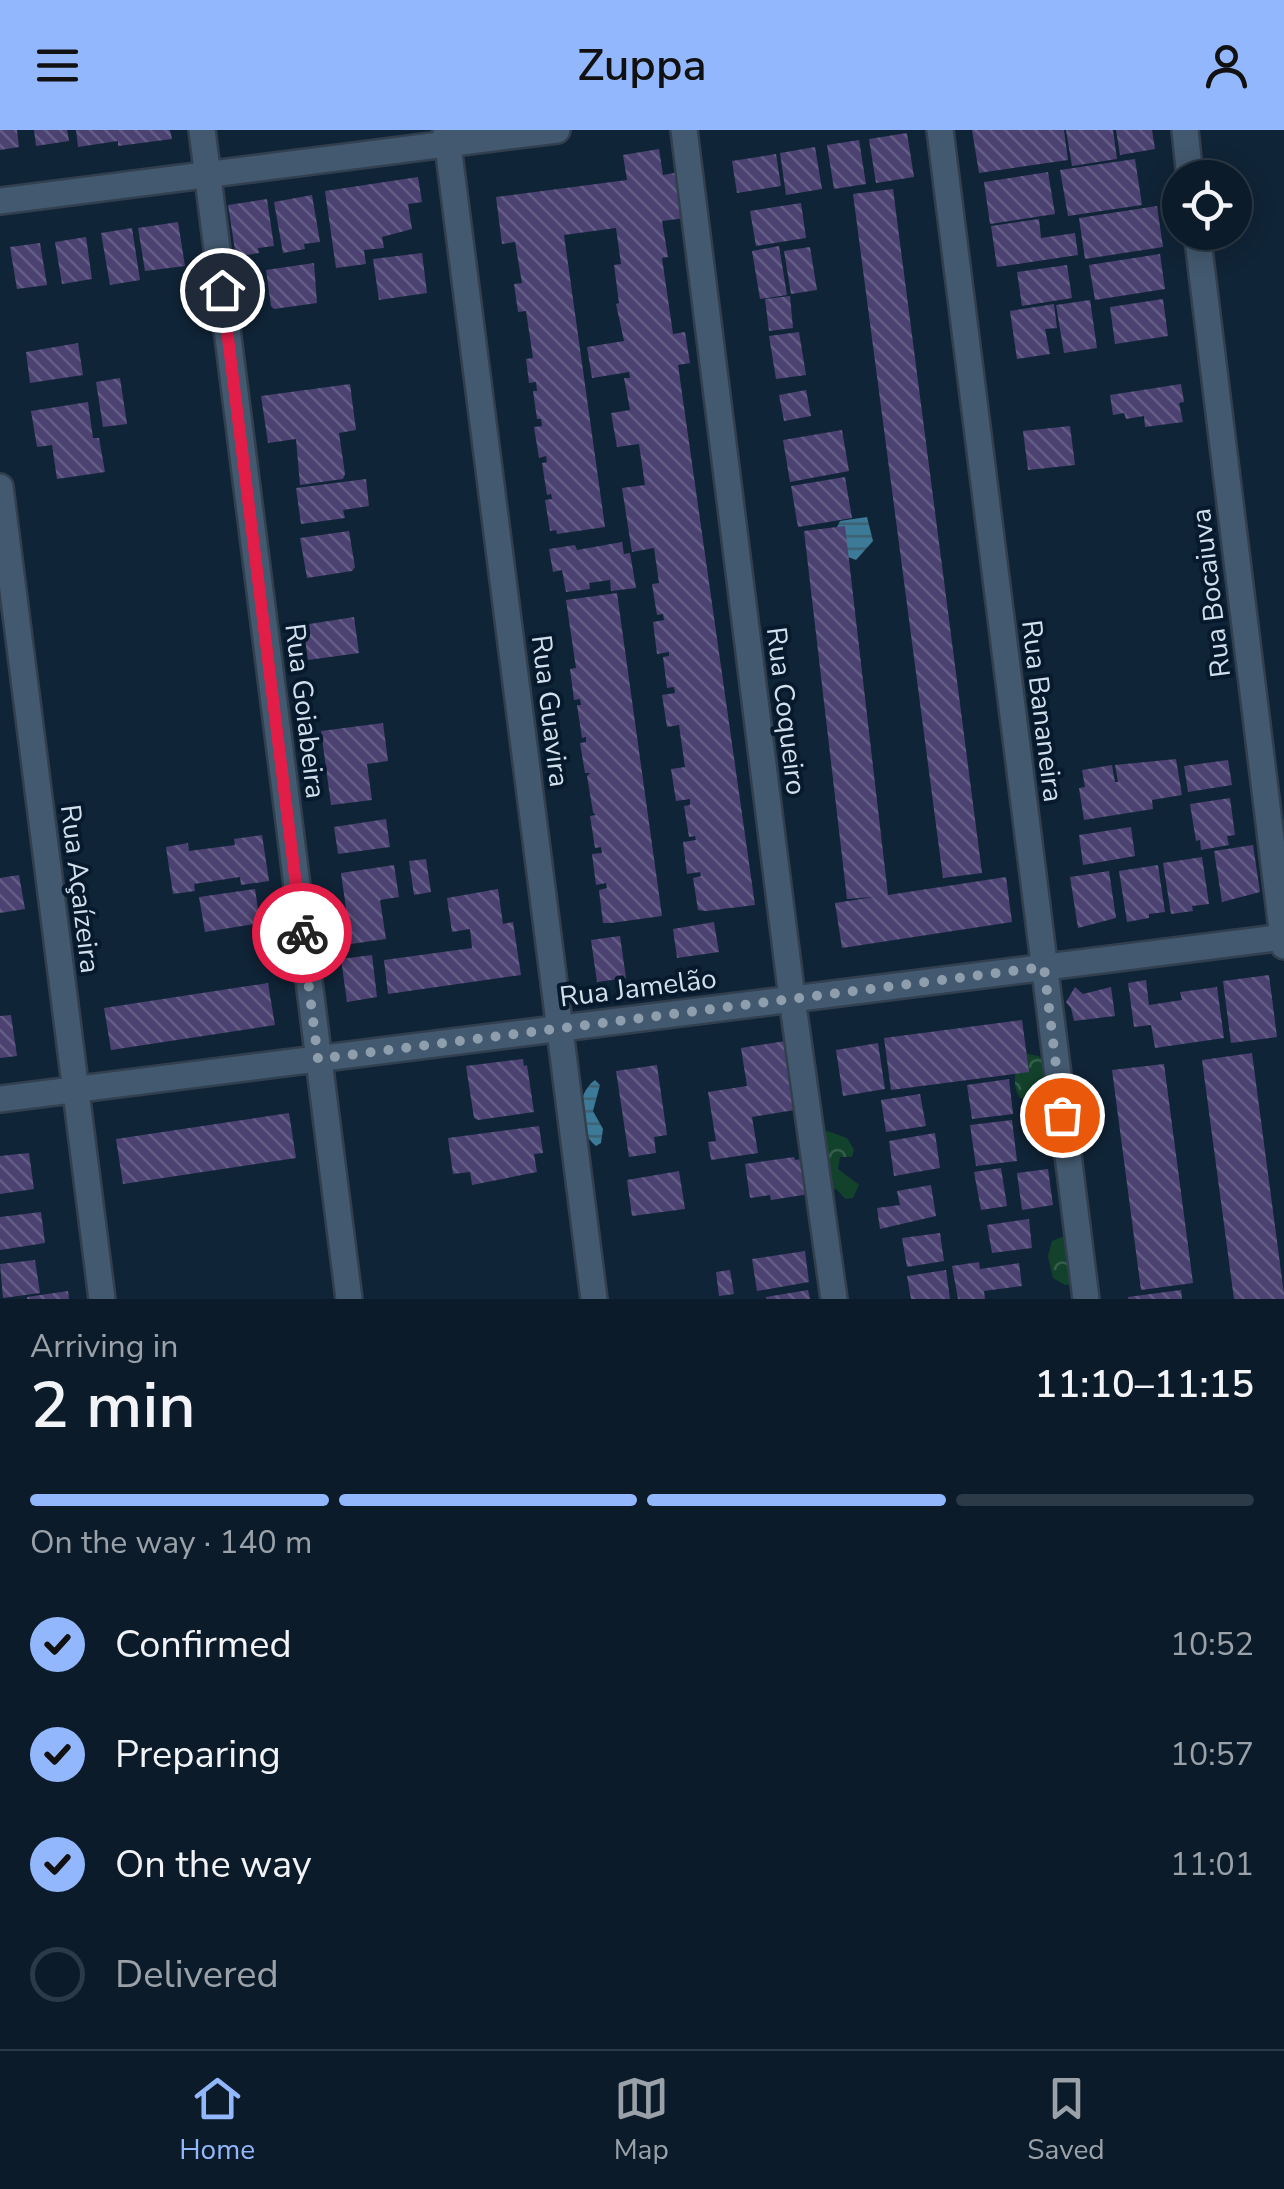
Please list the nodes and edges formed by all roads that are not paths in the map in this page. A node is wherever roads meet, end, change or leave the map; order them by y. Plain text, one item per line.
1 (202, 130) edge
2 (557, 130) edge
3 (684, 130) edge
4 (940, 130) edge
5 (1185, 130) edge
6 (448, 137) edge
7 (1188, 160) edge
8 (208, 174) junction
9 (0, 201) edge
10 (1199, 250) edge
11 (0, 486) edge
12 (1283, 937) edge
13 (1284, 946) edge
14 (1044, 967) junction
15 (792, 998) junction
16 (559, 1028) junction
17 (318, 1059) junction
18 (74, 1090) junction
19 (0, 1099) edge
20 (102, 1299) edge
21 (349, 1299) edge
22 (594, 1299) edge
23 (834, 1299) edge
24 (1086, 1299) edge

1 - 8 street, Rua Goiabeira
2 - 6 street
3 - 15 street, Rua Coqueiro
4 - 14 street, Rua Bananeira
5 - 7 street
6 - 8 street
6 - 16 street, Rua Guavira
8 - 9 street
8 - 17 street, Rua Goiabeira
10 - 12 street, Rua Bocaiuva
11 - 18 street, Rua Açaízeira
12 - 13 street, Rua Bocaiuva
12 - 14 street, Rua Jamelão
14 - 15 street, Rua Jamelão
14 - 24 street, Rua Bananeira
15 - 16 street, Rua Jamelão
15 - 23 street, Rua Coqueiro
16 - 17 street, Rua Jamelão
16 - 22 street, Rua Guavira
17 - 18 street, Rua Jamelão
17 - 21 street, Rua Goiabeira
18 - 19 street, Rua Jamelão
18 - 20 street, Rua Açaízeira

